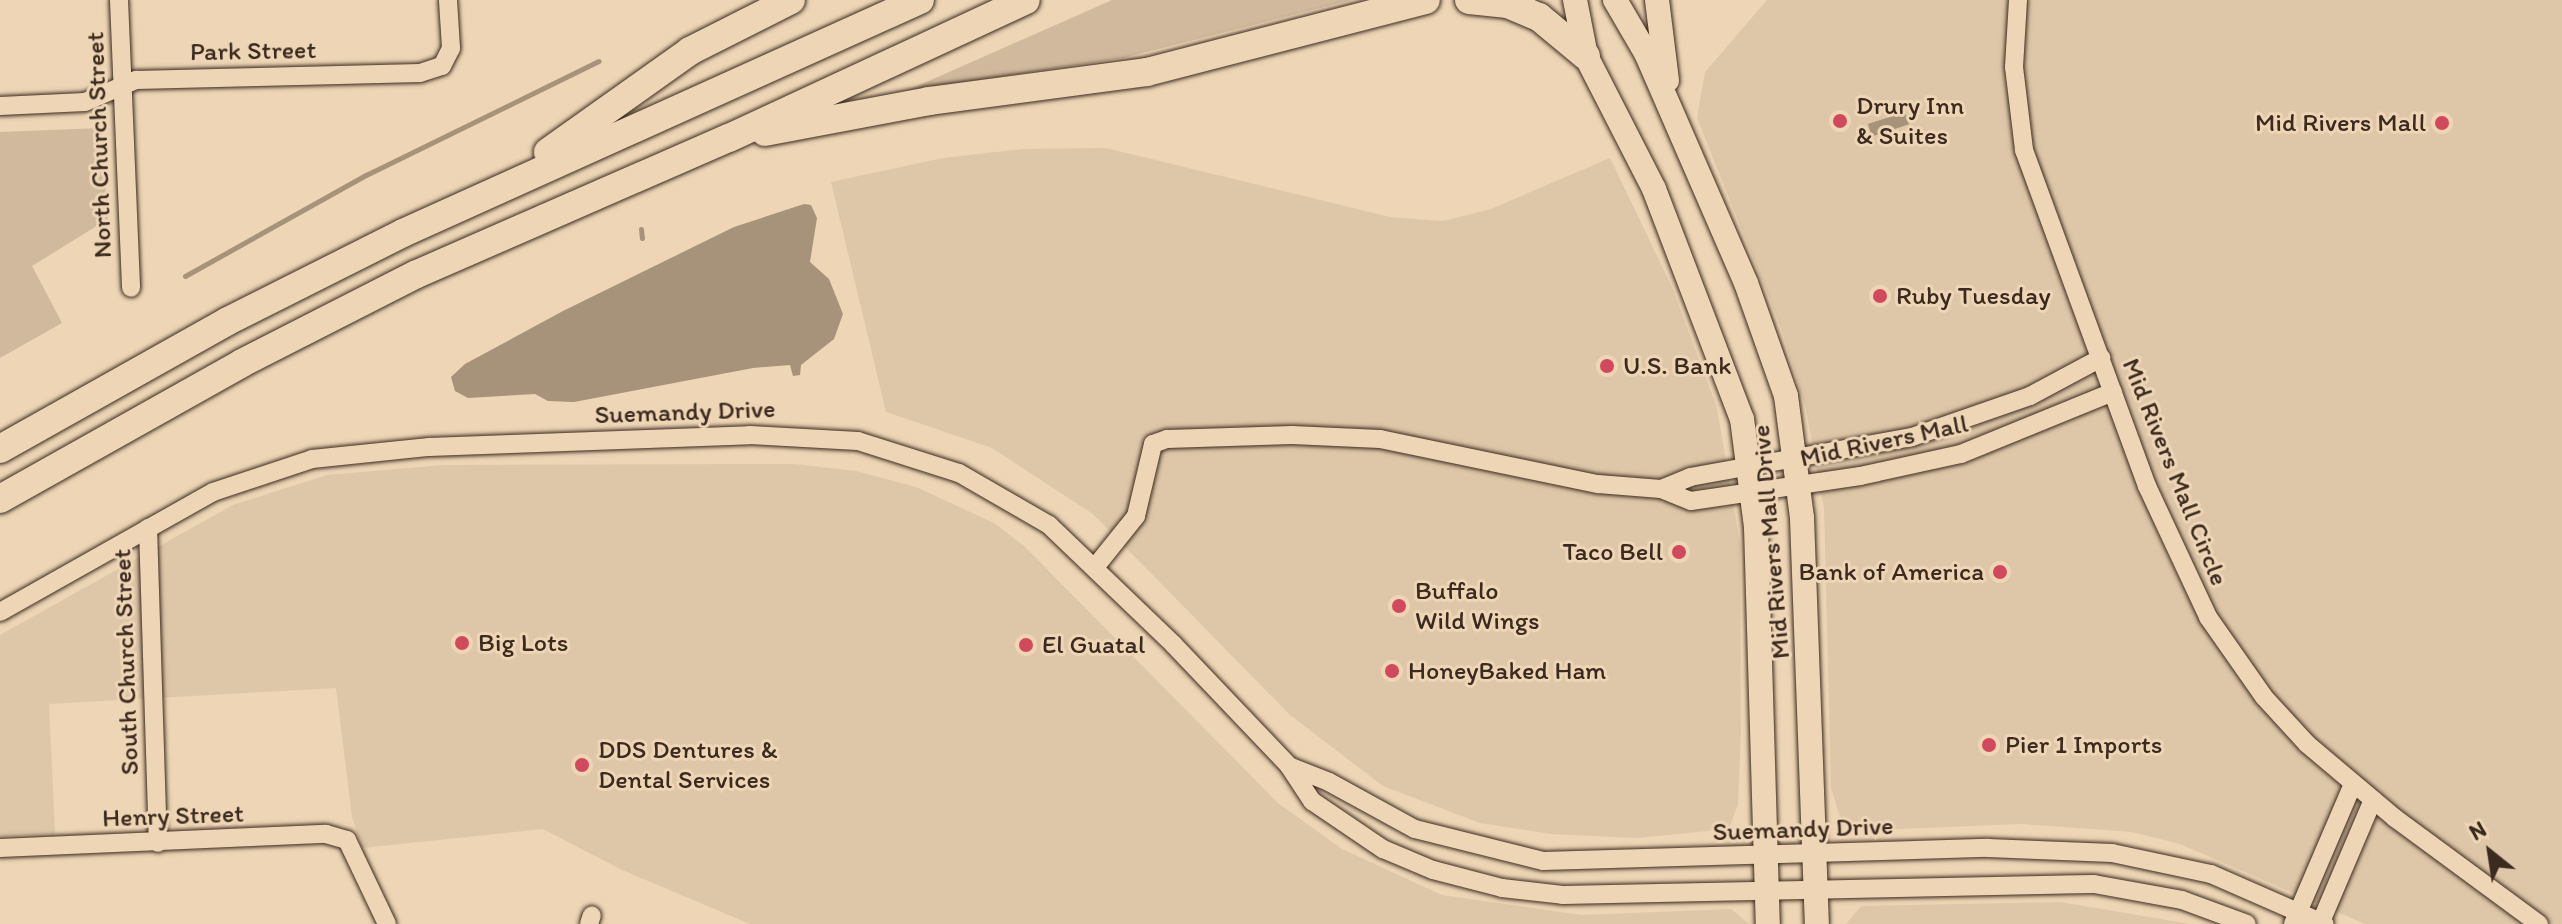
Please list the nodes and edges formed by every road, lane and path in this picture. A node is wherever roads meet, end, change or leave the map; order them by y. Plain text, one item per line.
1 (119, 0) edge
2 (448, 0) edge
3 (791, 0) edge
4 (920, 0) edge
5 (1026, 0) edge
6 (1426, 0) edge
7 (1469, 0) edge
8 (1575, 0) edge
9 (1615, 0) edge
10 (1657, 0) edge
11 (2018, 0) edge
12 (1586, 56) junction
13 (122, 87) junction
14 (0, 106) edge
15 (1671, 110) junction
16 (729, 138) junction
17 (498, 187) junction
18 (131, 288) dead end
19 (2101, 358) junction
20 (2113, 392) junction
21 (0, 449) edge
22 (1795, 457) junction
23 (1748, 466) junction
24 (1798, 486) junction
25 (1661, 489) junction
26 (1751, 494) junction
27 (0, 499) edge
28 (148, 528) junction
29 (1096, 566) junction
30 (0, 612) edge
31 (1289, 766) junction
32 (2353, 784) junction
33 (2373, 800) junction
34 (158, 843) junction
35 (0, 848) edge
36 (1816, 855) junction
37 (1767, 857) junction
38 (1816, 889) junction
39 (1768, 890) junction
40 (2295, 918) edge
41 (2322, 923) edge
42 (387, 924) edge
43 (1768, 924) edge
44 (1817, 924) edge
45 (2247, 924) edge
46 (2539, 924) edge

1 - 13 street, North Church Street
2 - 13 street, Park Street
3 - 17 highway
4 - 17 highway
5 - 16 highway
6 - 16 highway
7 - 12 highway
8 - 12 main road, Mid Rivers Mall Drive
9 - 15 main road, Mid Rivers Mall Drive
10 - 15 main road
11 - 19 street, Mid Rivers Mall Circle
12 - 23 main road, Mid Rivers Mall Drive
13 - 14 street, Park Street
13 - 18 street, North Church Street
15 - 22 main road, Mid Rivers Mall Drive
16 - 27 highway
17 - 21 highway
19 - 20 street, Mid Rivers Mall Circle
19 - 22 street, Mid Rivers Mall
20 - 24 street, Mid Rivers Mall
20 - 32 street, Mid Rivers Mall Circle
22 - 23 street, Mid Rivers Mall
22 - 24 main road, Mid Rivers Mall Drive
23 - 25 street, Mid Rivers Mall
23 - 26 main road, Mid Rivers Mall Drive
24 - 26 street, Mid Rivers Mall
24 - 36 main road, Mid Rivers Mall Drive
25 - 26 street, Mid Rivers Mall
25 - 29 street
26 - 37 main road, Mid Rivers Mall Drive
28 - 29 street, Suemandy Drive
28 - 30 street, Suemandy Drive
28 - 34 street, South Church Street
29 - 31 street, Suemandy Drive
31 - 37 street, Suemandy Drive
31 - 39 street, Suemandy Drive
32 - 33 street, Mid Rivers Mall Circle
32 - 40 street
33 - 41 street
33 - 46 street, Mid Rivers Mall Circle
34 - 35 street, Henry Street
34 - 42 street, Henry Street
36 - 37 street, Suemandy Drive
36 - 38 main road, Mid Rivers Mall Drive
36 - 40 street, Suemandy Drive
37 - 39 main road, Mid Rivers Mall Drive
38 - 39 street, Suemandy Drive
38 - 44 main road, Mid Rivers Mall Drive
38 - 45 street, Suemandy Drive
39 - 43 main road, Mid Rivers Mall Drive
40 - 41 street, Suemandy Drive

